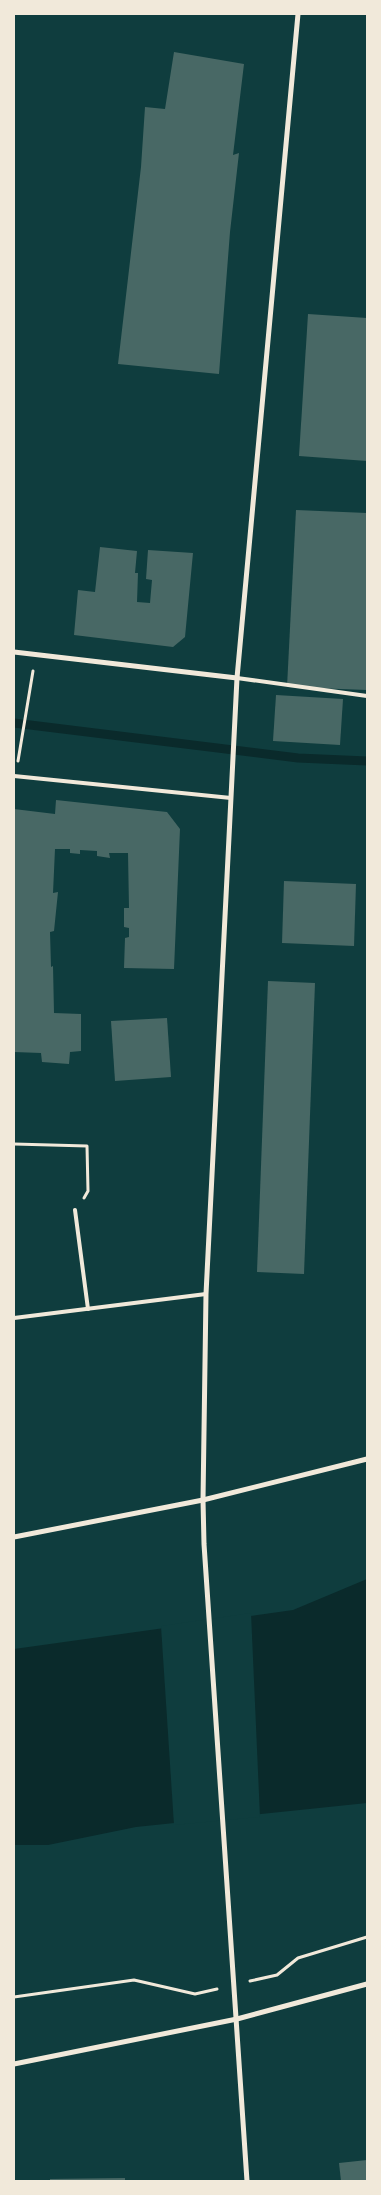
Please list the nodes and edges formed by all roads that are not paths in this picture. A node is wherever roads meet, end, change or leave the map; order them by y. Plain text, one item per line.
1 (298, 14) edge
2 (14, 652) edge
3 (237, 678) junction
4 (367, 696) edge
5 (14, 776) edge
6 (231, 798) junction
7 (76, 1210) road end
8 (206, 1294) junction
9 (88, 1309) junction
10 (14, 1318) edge
11 (367, 1459) edge
12 (203, 1500) junction
13 (14, 1537) edge
14 (367, 1984) edge
15 (237, 2019) junction
16 (14, 2064) edge
17 (247, 2181) edge

1 - 3 street
2 - 3 street
3 - 4 lane
3 - 6 street
5 - 6 lane
6 - 8 street
7 - 9 lane
8 - 9 lane
8 - 12 street
9 - 10 lane
11 - 12 street
12 - 13 street
12 - 15 street
14 - 15 street
15 - 16 street
15 - 17 street

